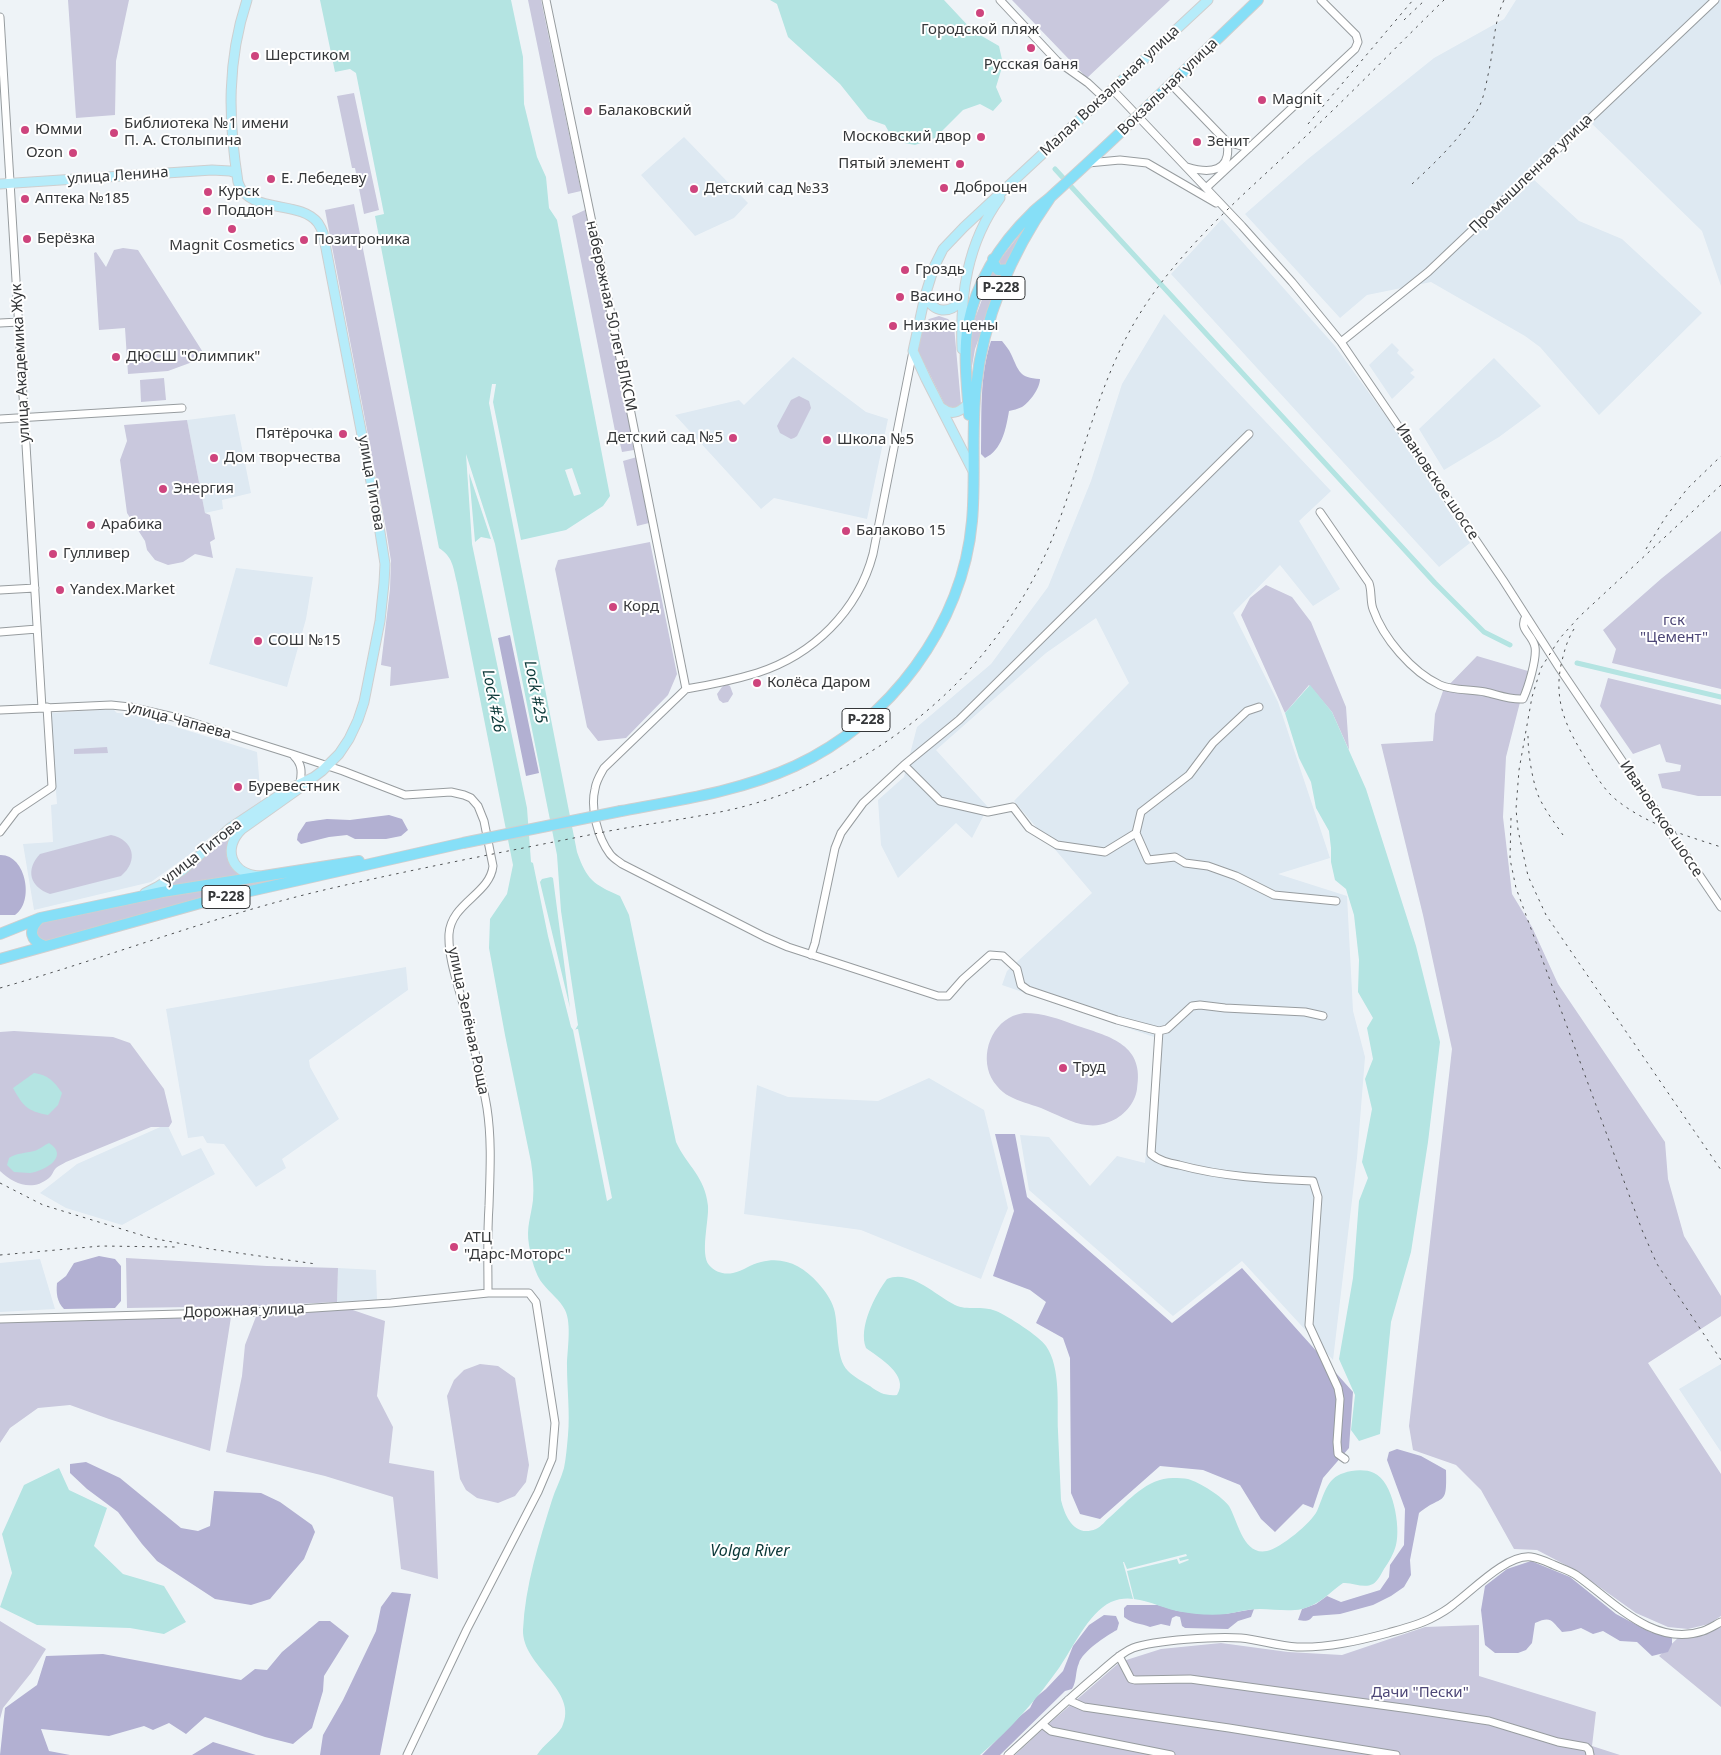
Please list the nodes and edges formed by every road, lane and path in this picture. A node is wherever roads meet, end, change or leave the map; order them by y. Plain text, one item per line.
1 (247, 0) edge
2 (546, 0) edge
3 (1000, 0) edge
4 (1208, 0) edge
5 (1258, 0) edge
6 (1321, 0) edge
7 (1715, 0) edge
8 (0, 18) edge
9 (1171, 84) junction
10 (1112, 89) junction
11 (1103, 97) junction
12 (1227, 142) junction
13 (1249, 148) junction
14 (1088, 163) junction
15 (1185, 166) junction
16 (236, 173) junction
17 (1012, 182) junction
18 (0, 184) edge
19 (10, 184) junction
20 (1206, 188) junction
21 (1050, 198) junction
22 (1222, 206) junction
23 (964, 227) junction
24 (978, 238) junction
25 (993, 259) junction
26 (1009, 269) junction
27 (924, 296) junction
28 (962, 300) junction
29 (19, 322) junction
30 (0, 323) edge
31 (1341, 342) junction
32 (913, 351) junction
33 (966, 377) junction
34 (926, 379) junction
35 (908, 383) junction
36 (973, 399) junction
37 (182, 408) dead end
38 (942, 408) junction
39 (24, 417) junction
40 (0, 419) edge
41 (1249, 434) dead end
42 (973, 471) junction
43 (1320, 512) dead end
44 (35, 588) junction
45 (0, 590) edge
46 (1526, 616) junction
47 (37, 630) junction
48 (0, 632) edge
49 (686, 690) junction
50 (1259, 706) dead end
51 (45, 707) junction
52 (0, 710) edge
53 (292, 754) junction
54 (904, 765) junction
55 (328, 766) junction
56 (314, 777) junction
57 (300, 783) junction
58 (0, 832) edge
59 (1136, 833) junction
60 (409, 854) junction
61 (262, 876) junction
62 (122, 900) junction
63 (1336, 901) dead end
64 (1721, 907) edge
65 (40, 918) junction
66 (0, 934) edge
67 (45, 946) junction
68 (811, 955) junction
69 (0, 959) edge
70 (1323, 1016) dead end
71 (1159, 1031) junction
72 (488, 1293) junction
73 (0, 1319) edge
74 (1345, 1458) dead end
75 (1721, 1622) edge
76 (1119, 1656) junction
77 (1068, 1700) junction
78 (1042, 1724) junction
79 (407, 1755) edge
80 (1008, 1755) edge
81 (1171, 1755) edge
82 (1396, 1755) edge
83 (1590, 1755) edge

1 - 16 main road, улица Титова
2 - 49 street, набережная 50 лет ВЛКСМ
3 - 11 street
4 - 10 main road, Малая Вокзальная улица
5 - 9 highway, Вокзальная улица / Р-228
6 - 13 street
7 - 31 street, Промышленная улица
8 - 19 street, улица Академика Жук
9 - 12 street
9 - 14 highway, Вокзальная улица / Р-228, bridge
10 - 11 main road, Малая Вокзальная улица
10 - 15 street, Ивановское шоссе
11 - 17 main road, Малая Вокзальная улица
12 - 13 street
12 - 15 street
13 - 20 street
14 - 21 highway, Вокзальная улица / Р-228
14 - 22 street
15 - 20 street, Ивановское шоссе
16 - 19 main road, улица Ленина
16 - 55 main road, улица Титова
17 - 23 main road
17 - 24 main road
18 - 19 main road, улица Ленина
19 - 29 street, улица Академика Жук
20 - 22 street, Ивановское шоссе
21 - 25 highway, Р-228
21 - 26 highway, Р-228
22 - 31 street, Ивановское шоссе
23 - 24 main road
23 - 27 main road
24 - 28 main road
25 - 26 highway
25 - 33 highway, Р-228
26 - 36 highway, Р-228
27 - 28 main road
27 - 32 main road
28 - 33 main road
29 - 30 street
29 - 39 street, улица Академика Жук
31 - 46 street, Ивановское шоссе
32 - 34 main road
32 - 35 street
33 - 36 highway, Р-228
34 - 35 street
34 - 38 main road
35 - 49 street
36 - 38 main road
36 - 42 highway, Р-228
37 - 39 street
38 - 42 main road
39 - 40 street
39 - 44 street, улица Академика Жук
41 - 54 street
42 - 60 highway, Р-228, bridge
43 - 46 street
44 - 45 street
44 - 47 street, улица Академика Жук
46 - 64 street, Ивановское шоссе
47 - 48 street
47 - 51 street, улица Академика Жук
49 - 68 street
50 - 59 street
51 - 52 street, улица Чапаева
51 - 53 street, улица Чапаева
51 - 58 street, улица Академика Жук
53 - 55 street, улица Чапаева
53 - 57 street
54 - 59 street
54 - 68 street
55 - 56 main road, улица Титова
55 - 72 street, улица Зелёная Роща
56 - 57 main road, улица Титова
56 - 61 main road
57 - 62 main road, улица Титова
59 - 63 street
60 - 61 highway, Р-228
60 - 67 highway, Р-228
61 - 62 highway, Р-228
62 - 65 highway, Р-228
65 - 66 highway, Р-228
65 - 67 highway
67 - 69 highway, Р-228
68 - 71 street
70 - 71 street
71 - 74 street
72 - 73 street, Дорожная улица
72 - 79 street, Дорожная улица
75 - 76 street
76 - 77 street
76 - 83 street
77 - 78 street
77 - 82 street
78 - 80 street
78 - 81 street

